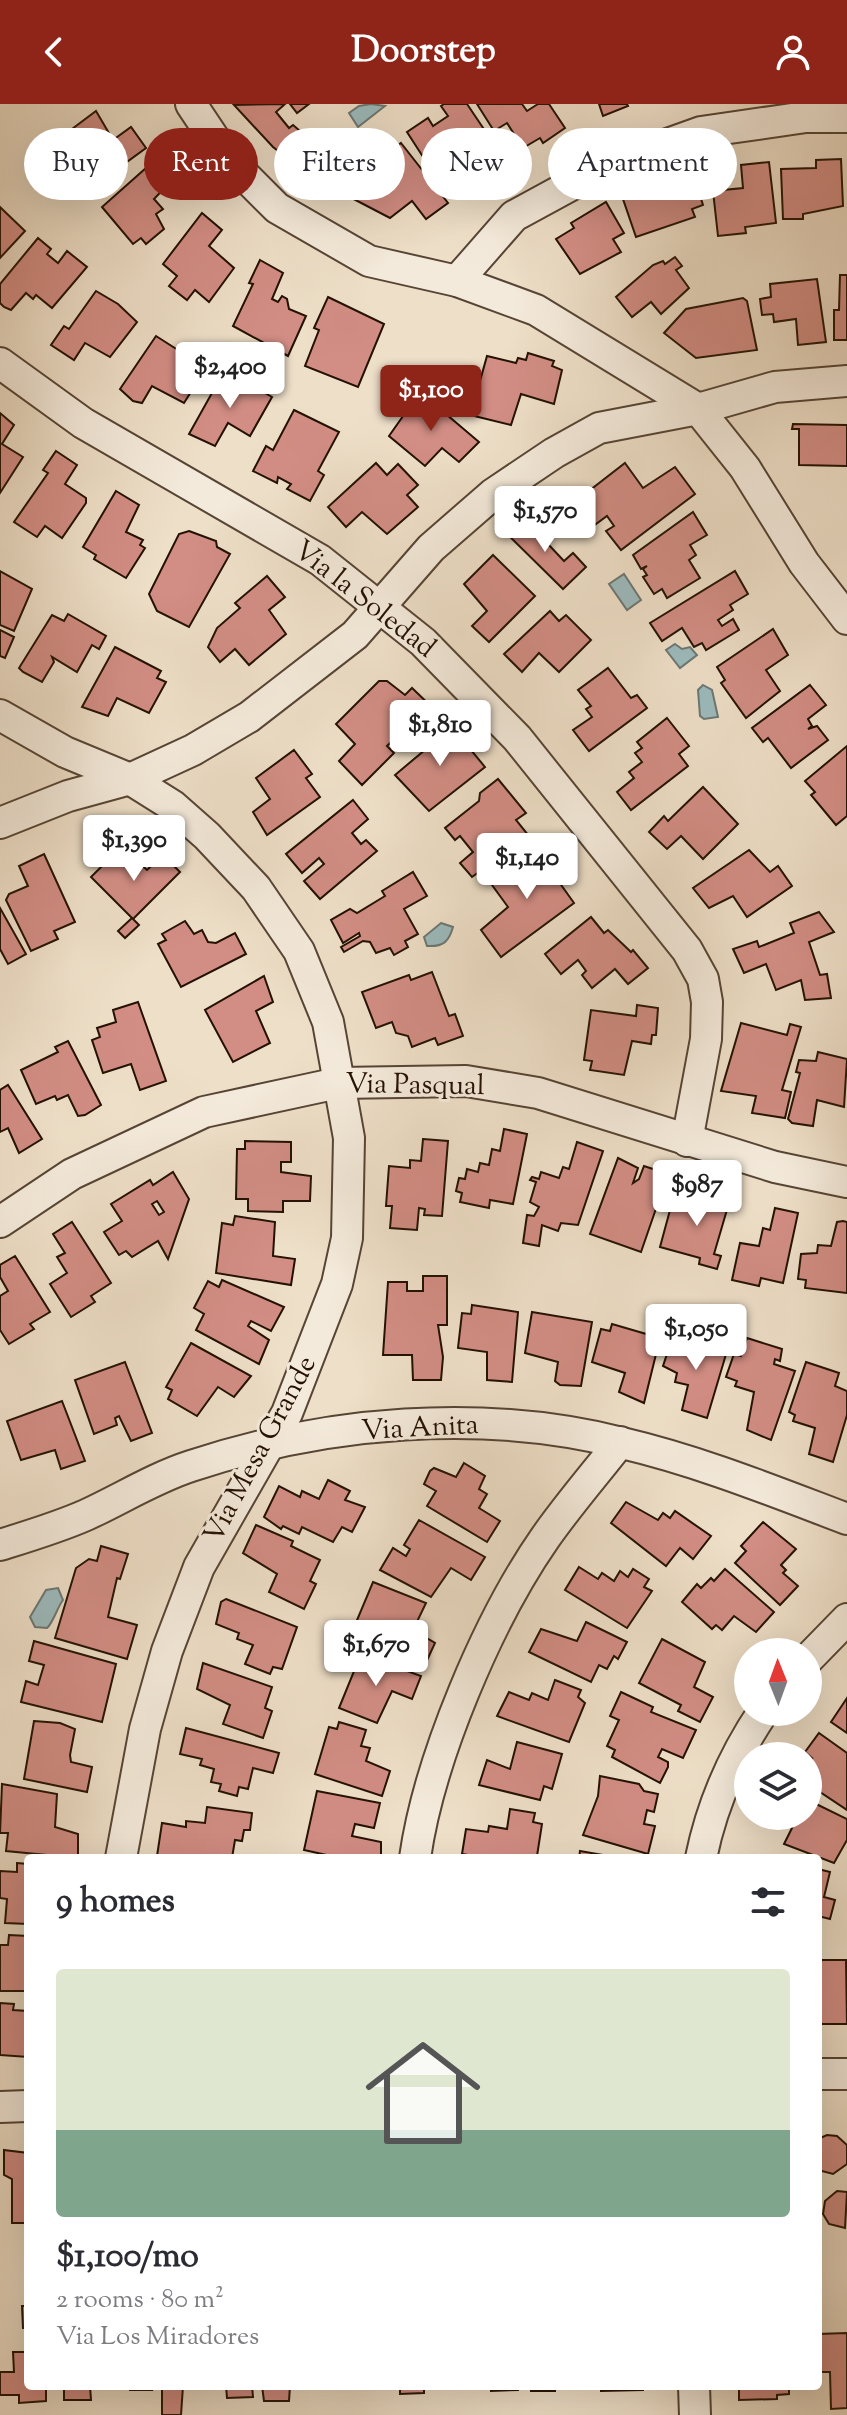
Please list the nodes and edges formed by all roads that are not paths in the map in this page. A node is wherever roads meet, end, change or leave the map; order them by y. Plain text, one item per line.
1 (191, 104) edge
2 (847, 117) edge
3 (457, 281) junction
4 (0, 363) edge
5 (847, 381) edge
6 (698, 409) junction
7 (380, 608) junction
8 (847, 619) edge
9 (0, 715) edge
10 (130, 779) junction
11 (0, 823) edge
12 (338, 1083) junction
13 (687, 1141) junction
14 (847, 1182) edge
15 (0, 1222) edge
16 (620, 1442) junction
17 (266, 1444) junction
18 (847, 1519) edge
19 (0, 1545) edge
20 (847, 1619) edge
21 (822, 1645) edge
22 (753, 1726) edge
23 (122, 1854) edge
24 (416, 1854) edge
25 (702, 1854) edge
26 (822, 2074) edge
27 (847, 2074) edge
28 (24, 2106) edge
29 (0, 2107) edge
30 (694, 2390) edge
31 (695, 2415) edge

1 - 3 street
2 - 3 street
3 - 6 street
4 - 7 street, Via la Soledad
5 - 6 street
6 - 7 street
6 - 8 street
7 - 10 street
7 - 13 street, Via la Soledad
9 - 10 street, Via Mesa Grande
10 - 11 street
10 - 12 street, Via Mesa Grande
12 - 13 street, Via Pasqual
12 - 15 street, Via Pasqual
12 - 17 street, Via Mesa Grande
13 - 14 street, Via Pasqual
16 - 17 street, Via Anita
16 - 18 street, Via Anita
16 - 24 street
17 - 19 street, Via Anita
17 - 23 street, Via Mesa Grande
20 - 21 street
22 - 25 street
26 - 27 street
28 - 29 street
30 - 31 street

